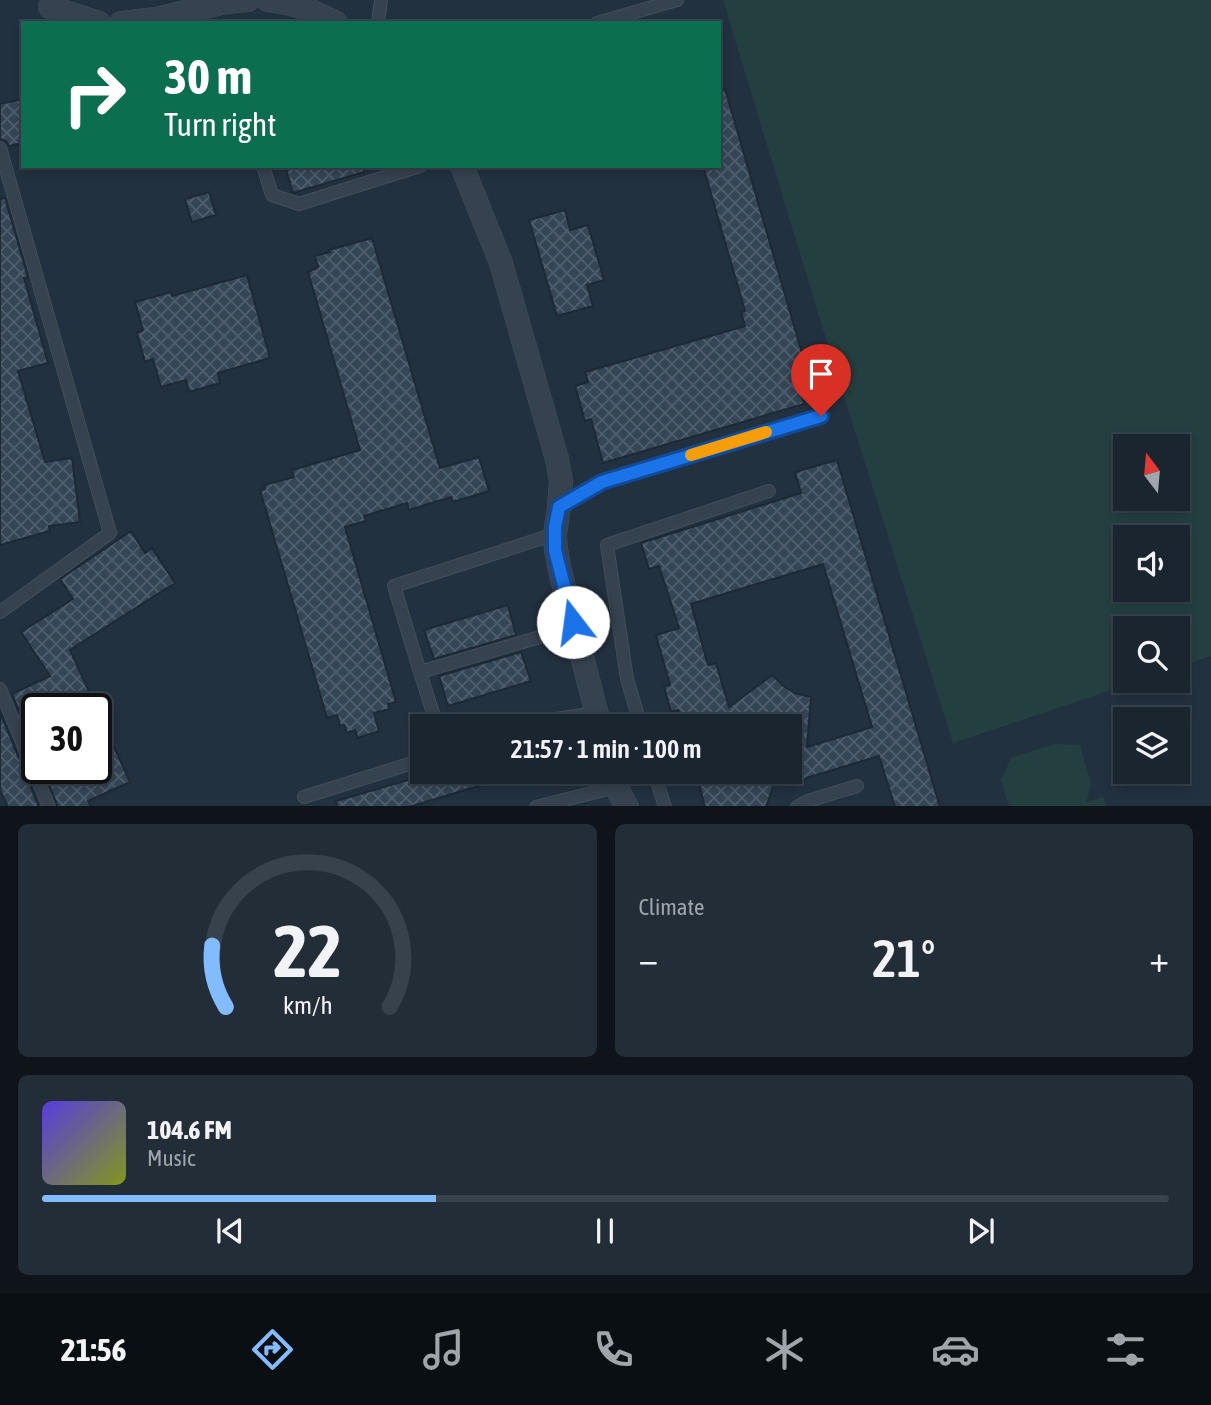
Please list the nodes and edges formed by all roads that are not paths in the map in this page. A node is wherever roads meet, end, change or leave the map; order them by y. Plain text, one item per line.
1 (248, 0) edge
2 (268, 0) edge
3 (381, 0) edge
4 (677, 0) edge
5 (47, 3) edge
6 (94, 21) edge
7 (139, 21) edge
8 (332, 21) edge
9 (377, 21) edge
10 (604, 21) edge
11 (0, 148) edge
12 (264, 168) edge
13 (411, 168) edge
14 (463, 168) edge
15 (821, 416) dead end
16 (769, 491) dead end
17 (559, 507) junction
18 (555, 534) junction
19 (0, 612) edge
20 (541, 637) dead end
21 (420, 672) junction
22 (0, 689) edge
23 (434, 714) edge
24 (597, 714) edge
25 (637, 714) edge
26 (410, 764) edge
27 (657, 784) edge
28 (857, 786) dead end
29 (618, 789) edge
30 (304, 797) dead end
31 (49, 806) edge
32 (541, 806) edge
33 (664, 806) edge
34 (799, 806) edge

1 - 7 street
2 - 8 street
3 - 9 lane
4 - 10 lane
5 - 6 street
11 - 19 lane
12 - 13 lane
14 - 17 street
15 - 17 lane
16 - 25 lane
17 - 18 street
18 - 21 lane
18 - 24 street
20 - 21 lane
21 - 23 lane
22 - 31 lane
26 - 30 lane
27 - 33 lane
28 - 34 lane
29 - 32 lane

